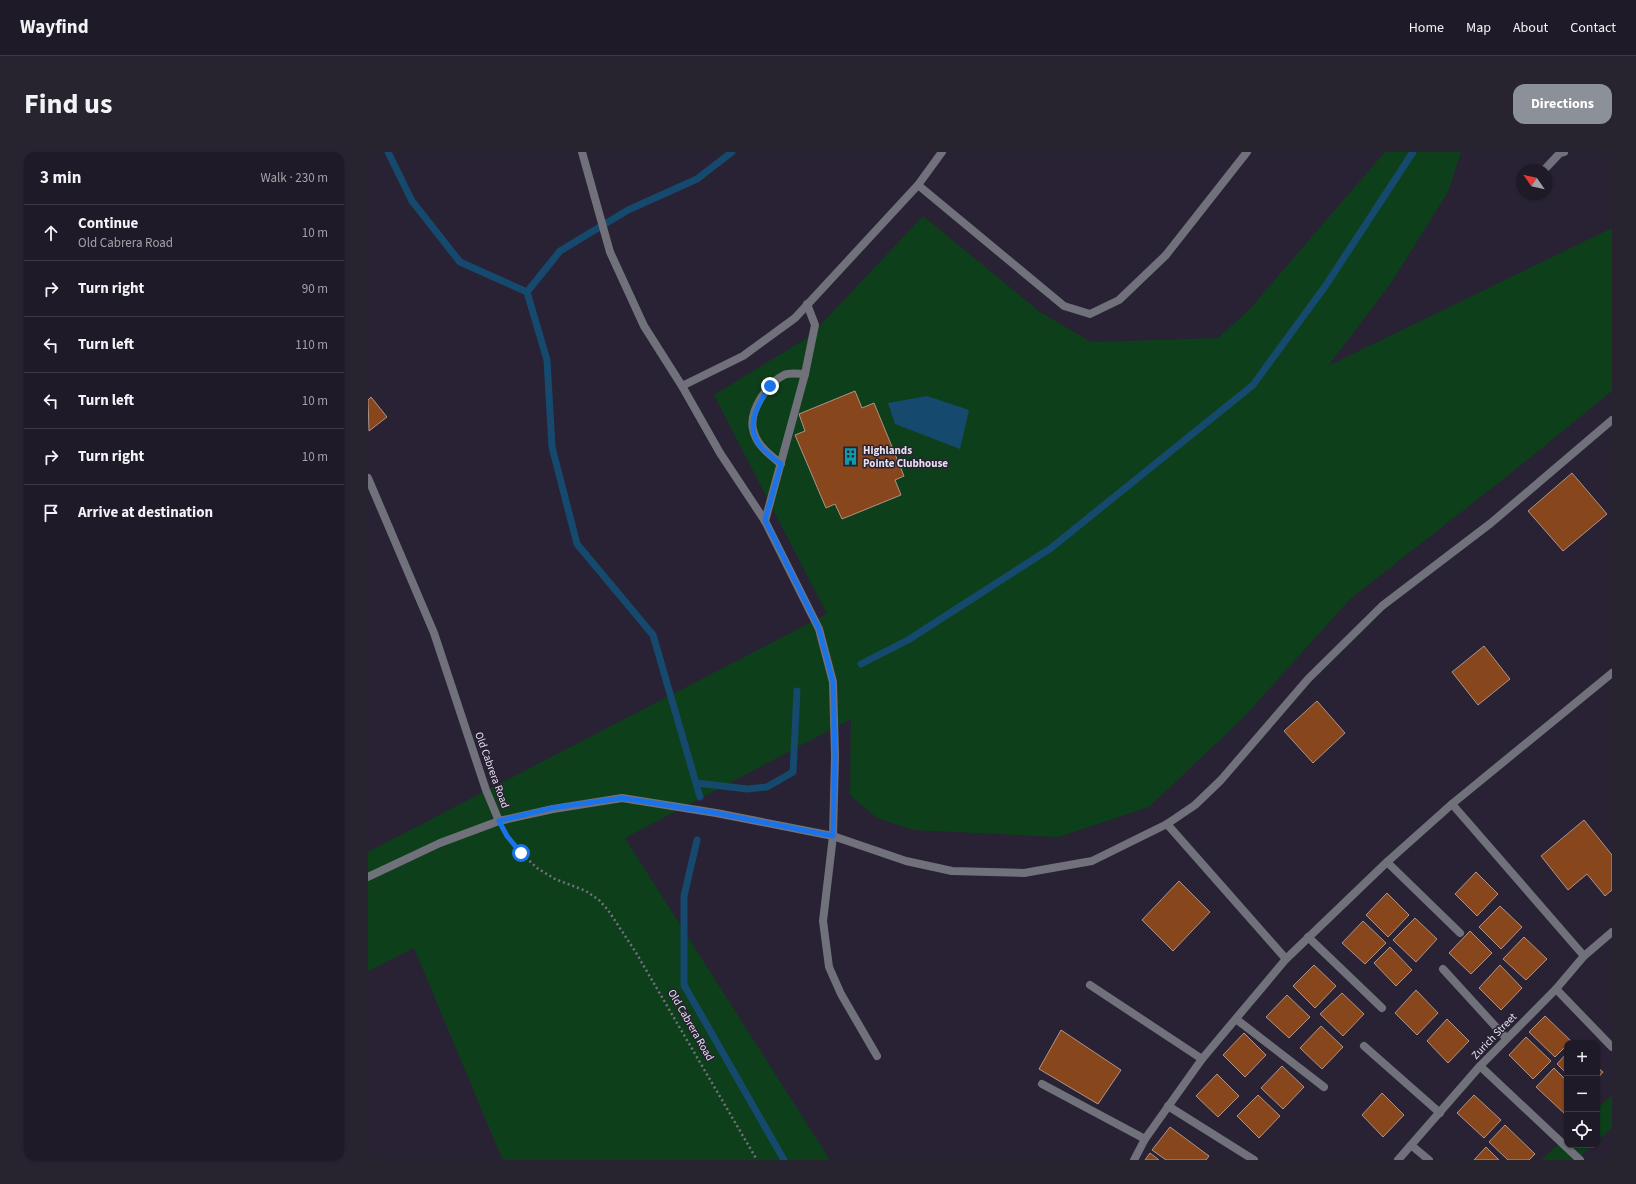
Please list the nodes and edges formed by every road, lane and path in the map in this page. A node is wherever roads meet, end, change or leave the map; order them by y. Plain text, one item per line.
1 (582, 152) edge
2 (942, 152) edge
3 (1247, 152) edge
4 (1564, 152) edge
5 (1550, 164) edge
6 (918, 185) junction
7 (807, 304) junction
8 (805, 374) junction
9 (682, 386) junction
10 (1612, 420) edge
11 (781, 464) junction
12 (368, 478) edge
13 (765, 520) junction
14 (1612, 673) edge
15 (1452, 804) junction
16 (499, 821) junction
17 (1167, 824) junction
18 (833, 836) junction
19 (1387, 862) junction
20 (368, 877) edge
21 (1612, 932) edge
22 (1460, 933) dead end
23 (1308, 937) junction
24 (1584, 956) junction
25 (1286, 959) junction
26 (1443, 969) dead end
27 (1090, 985) dead end
28 (1556, 989) junction
29 (1382, 1008) dead end
30 (1236, 1019) junction
31 (1506, 1038) junction
32 (1364, 1046) dead end
33 (1612, 1047) edge
34 (877, 1056) dead end
35 (1202, 1059) junction
36 (1480, 1066) junction
37 (1042, 1084) dead end
38 (1324, 1087) dead end
39 (1168, 1106) junction
40 (1440, 1113) junction
41 (1145, 1140) junction
42 (1411, 1145) junction
43 (757, 1160) edge
44 (1134, 1160) edge
45 (1254, 1160) edge
46 (1398, 1160) edge
47 (1429, 1160) edge
48 (1580, 1160) edge

1 - 9 street
2 - 6 street
3 - 6 street
4 - 5 street
6 - 7 street
7 - 8 street
7 - 9 street
8 - 11 street
8 - 11 street
9 - 13 street
10 - 17 street
11 - 13 street
12 - 16 street, Old Cabrera Road
13 - 18 street
14 - 15 street
15 - 19 street
15 - 24 street
16 - 18 street
16 - 20 street
16 - 43 path, Old Cabrera Road
17 - 18 street
17 - 25 street
18 - 34 street
19 - 22 street
19 - 23 street
21 - 24 street, Zurich Street
23 - 25 street
23 - 29 street
24 - 28 street, Zurich Street
25 - 30 street
26 - 31 street
27 - 35 street
28 - 31 street, Zurich Street
28 - 33 street
30 - 35 street
30 - 38 street
31 - 36 street, Zurich Street
32 - 40 street
35 - 39 street
36 - 40 street, Zurich Street
36 - 48 street
37 - 41 street
39 - 41 street
39 - 45 street
40 - 42 street, Zurich Street
41 - 44 street
42 - 46 street, Zurich Street
42 - 47 street

